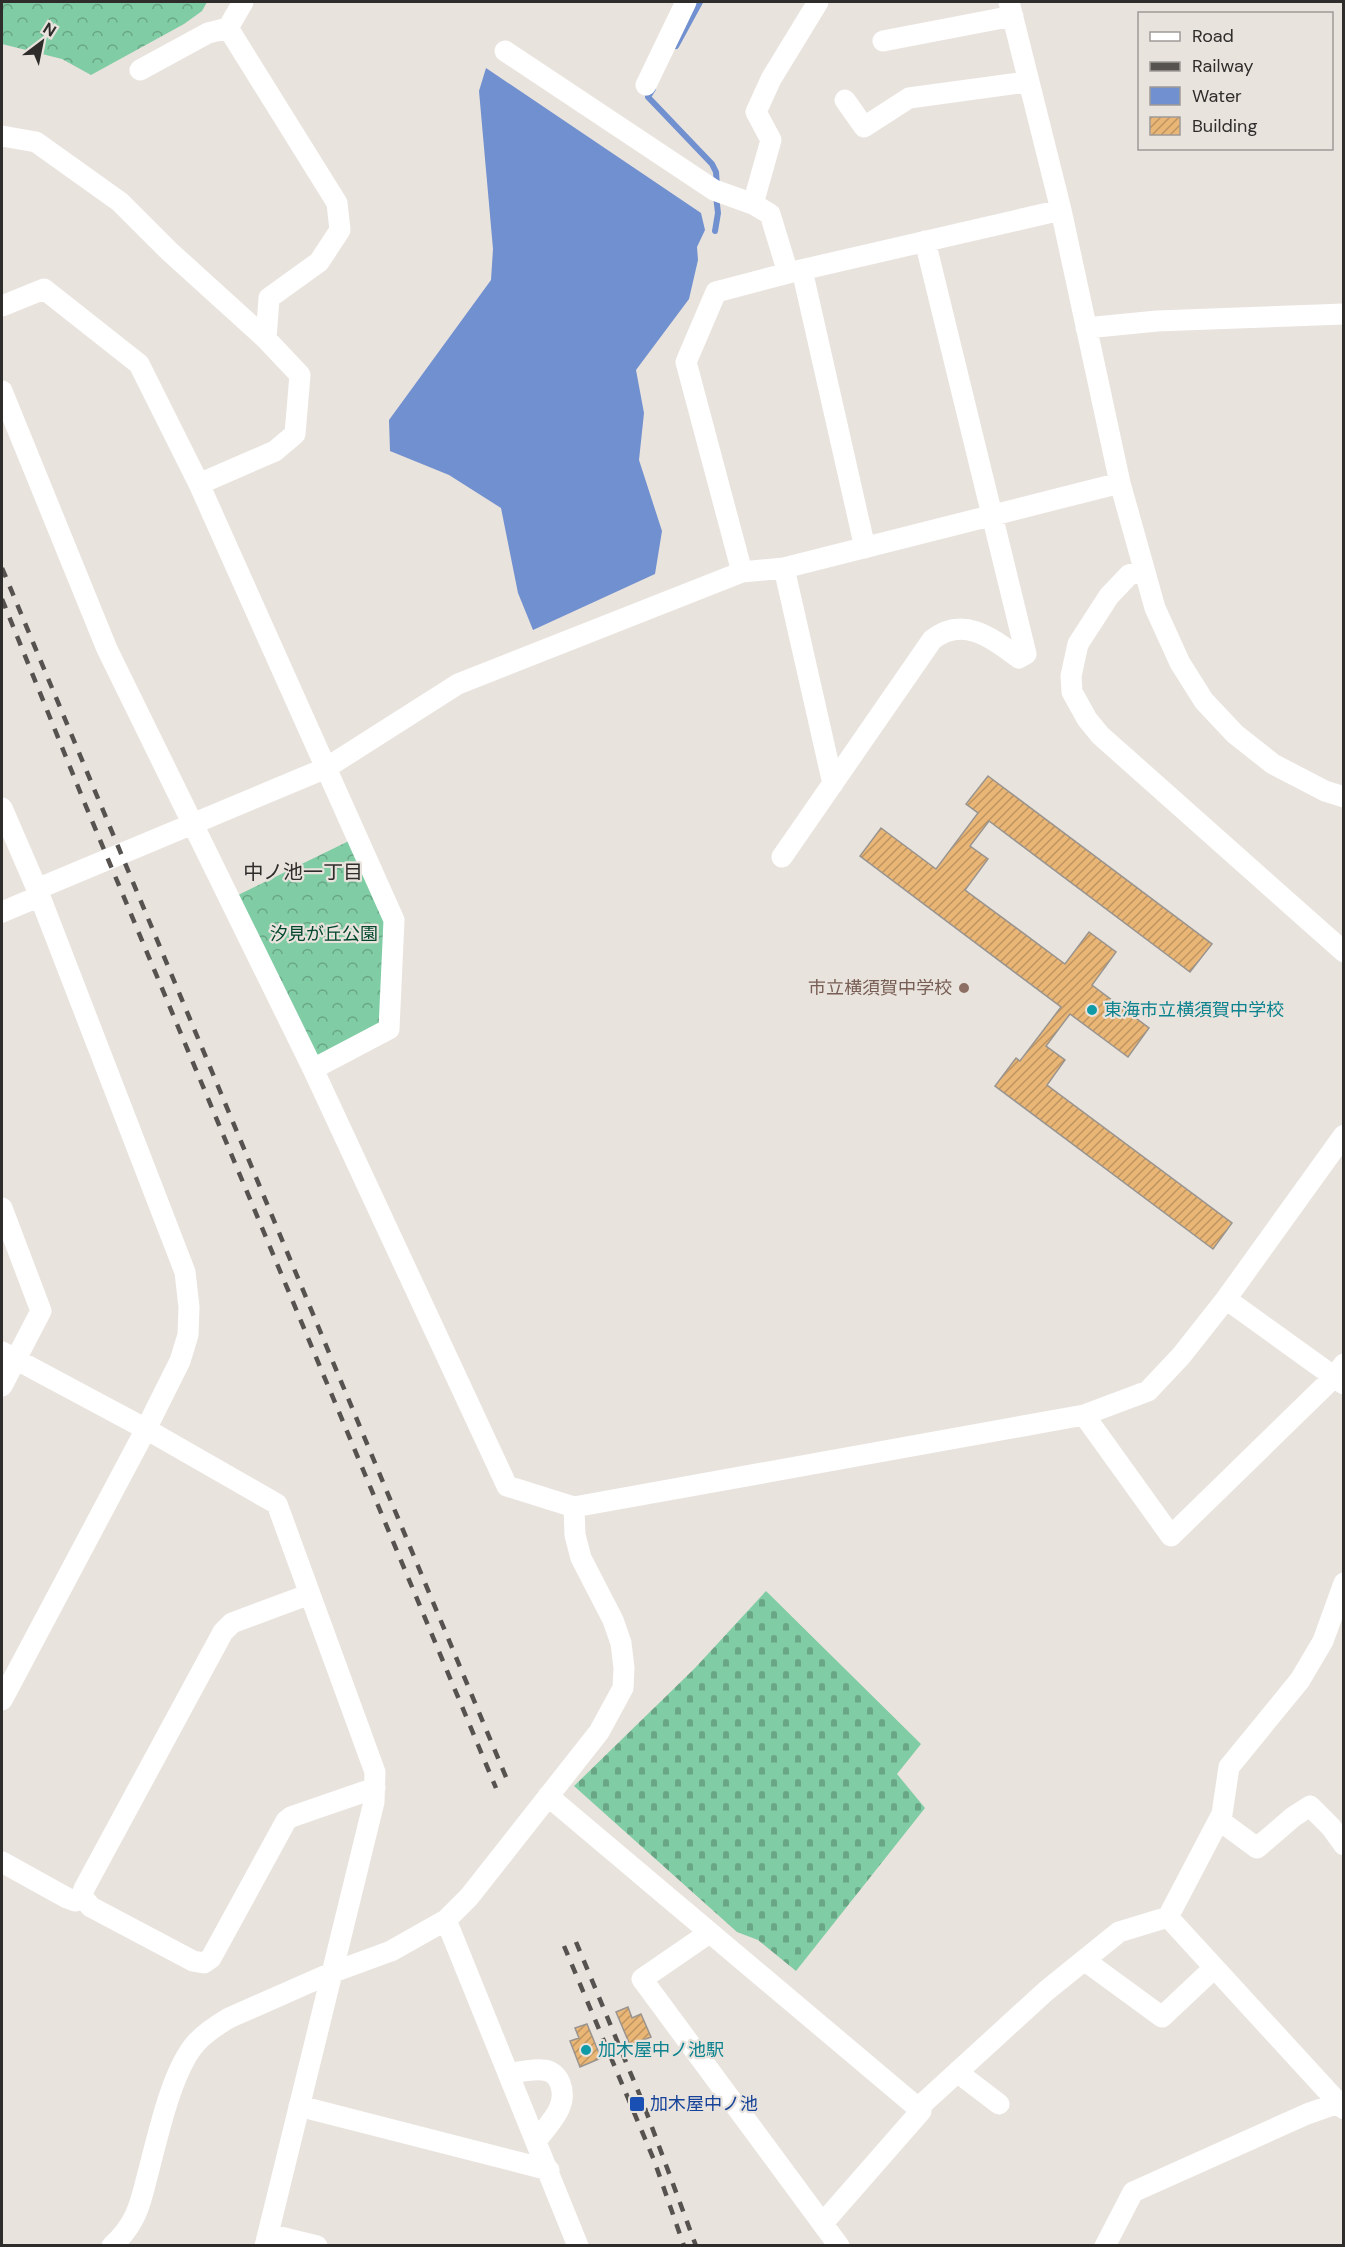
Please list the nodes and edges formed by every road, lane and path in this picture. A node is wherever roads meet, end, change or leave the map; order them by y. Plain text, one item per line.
1 (243, 2) edge
2 (686, 2) edge
3 (818, 2) edge
4 (1011, 9) edge
5 (228, 28) junction
6 (883, 41) dead end
7 (505, 51) dead end
8 (140, 70) dead end
9 (1027, 82) junction
10 (646, 85) dead end
11 (844, 100) dead end
12 (2, 136) edge
13 (753, 204) junction
14 (1061, 210) junction
15 (925, 241) junction
16 (795, 271) junction
17 (2, 306) edge
18 (1344, 314) edge
19 (1086, 328) junction
20 (266, 339) junction
21 (2, 391) edge
22 (1120, 483) junction
23 (199, 484) junction
24 (992, 515) junction
25 (865, 548) junction
26 (784, 568) junction
27 (1144, 571) junction
28 (742, 572) junction
29 (326, 768) junction
30 (833, 784) junction
31 (1344, 797) edge
32 (2, 808) edge
33 (186, 828) junction
34 (782, 856) dead end
35 (38, 892) junction
36 (2, 912) edge
37 (1344, 952) edge
38 (313, 1068) junction
39 (1344, 1135) edge
40 (2, 1208) edge
41 (1226, 1299) junction
42 (8, 1356) edge
43 (1340, 1375) edge
44 (2, 1386) edge
45 (1084, 1415) junction
46 (146, 1429) junction
47 (574, 1507) junction
48 (1344, 1583) edge
49 (310, 1594) junction
50 (1338, 1618) edge
51 (2, 1700) edge
52 (375, 1788) junction
53 (548, 1796) junction
54 (1219, 1820) junction
55 (1344, 1845) edge
56 (2, 1862) edge
57 (84, 1899) junction
58 (1168, 1917) junction
59 (446, 1920) junction
60 (709, 1933) junction
61 (1084, 1960) junction
62 (1214, 1968) junction
63 (331, 1973) junction
64 (957, 2073) junction
65 (509, 2074) junction
66 (999, 2104) dead end
67 (1341, 2104) edge
68 (299, 2106) junction
69 (921, 2111) dead end
70 (537, 2140) junction
71 (549, 2170) junction
72 (823, 2223) junction
73 (266, 2240) edge
74 (112, 2246) edge
75 (317, 2246) edge
76 (578, 2246) edge
77 (839, 2246) edge
78 (1105, 2246) edge

1 - 5 street
2 - 10 street
3 - 13 street
4 - 6 street
4 - 9 street
5 - 8 street
5 - 20 street
7 - 13 street
9 - 11 street
9 - 14 street
12 - 20 street
13 - 16 street
14 - 15 street
14 - 19 street
15 - 16 street
15 - 24 street
16 - 25 street
16 - 28 street
17 - 23 street
18 - 19 street
19 - 22 street
20 - 23 street
21 - 33 street
22 - 24 street
22 - 27 street
23 - 29 street
24 - 25 street
24 - 30 street
25 - 26 street
26 - 28 street
26 - 30 street
27 - 31 street
27 - 37 street
28 - 29 street
29 - 33 street
29 - 38 street
30 - 34 street
32 - 35 street
33 - 35 street
33 - 38 street
35 - 36 street
35 - 46 street
38 - 47 street
39 - 41 street
40 - 42 street
41 - 43 street
41 - 45 street
42 - 44 street
42 - 46 street
43 - 45 street
45 - 47 street
46 - 49 street
46 - 51 street
47 - 53 street
48 - 50 street
49 - 52 street
49 - 57 street
50 - 54 street
52 - 57 street
52 - 63 street
53 - 59 street
53 - 60 street
54 - 55 street
54 - 58 street
56 - 57 street
58 - 61 street
58 - 62 street
59 - 63 street
59 - 65 street
60 - 64 street
60 - 72 street
61 - 62 street
61 - 64 street
62 - 67 street
63 - 68 street
63 - 74 street
64 - 66 street
65 - 70 street
65 - 70 street
67 - 78 street
68 - 71 street
68 - 73 street
69 - 72 street
70 - 71 street
71 - 76 street
72 - 77 street
73 - 75 street

